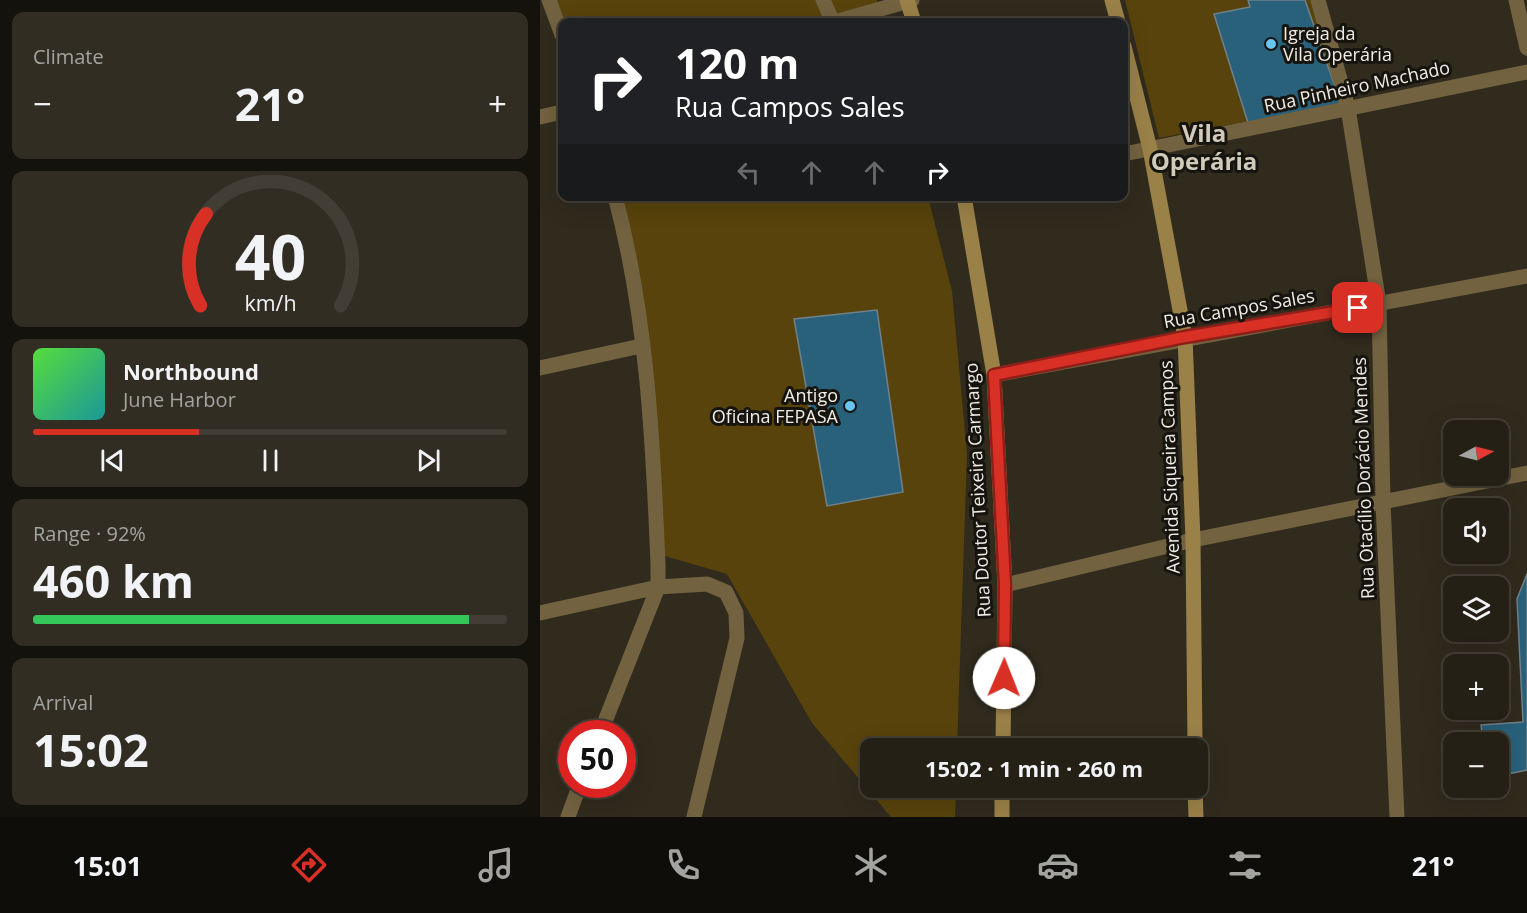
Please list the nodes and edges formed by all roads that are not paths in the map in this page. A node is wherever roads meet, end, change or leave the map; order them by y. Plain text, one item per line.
1 (549, 0) edge
2 (823, 0) edge
3 (909, 0) edge
4 (1112, 0) edge
5 (1318, 0) edge
6 (1516, 0) edge
7 (832, 18) edge
8 (848, 18) edge
9 (913, 18) edge
10 (1117, 18) edge
11 (558, 24) edge
12 (1527, 48) edge
13 (1128, 62) edge
14 (1527, 72) edge
15 (1348, 108) junction
16 (558, 113) edge
17 (540, 117) edge
18 (1150, 149) junction
19 (1128, 153) edge
20 (616, 201) edge
21 (965, 201) edge
22 (1527, 276) edge
23 (1379, 304) junction
24 (1185, 337) junction
25 (641, 346) junction
26 (540, 368) edge
27 (994, 375) junction
28 (1527, 473) edge
29 (1383, 502) junction
30 (1193, 540) junction
31 (1005, 585) junction
32 (658, 588) junction
33 (540, 613) edge
34 (606, 720) edge
35 (1003, 738) edge
36 (1195, 738) edge
37 (575, 798) edge
38 (1002, 798) edge
39 (1195, 798) edge
40 (568, 817) edge
41 (694, 817) edge
42 (1002, 817) edge
43 (1196, 817) edge
44 (1397, 817) edge

1 - 11 street
2 - 7 street
3 - 8 street
3 - 9 main road
4 - 10 main road
5 - 15 street, Rua Otacílio Dorácio Mendes
6 - 12 street
13 - 18 main road, Avenida Siqueira Campos
14 - 15 street, Rua Pinheiro Machado
15 - 18 street, Rua Pinheiro Machado
15 - 23 street, Rua Otacílio Dorácio Mendes
16 - 17 street
18 - 19 street, Rua Pinheiro Machado
18 - 24 main road, Avenida Siqueira Campos
20 - 25 street
21 - 27 main road, Rua Doutor Teixeira Carmargo
22 - 23 street, Rua Campos Sales
23 - 24 street, Rua Campos Sales
23 - 29 street, Rua Otacílio Dorácio Mendes
24 - 27 street, Rua Campos Sales
24 - 30 main road, Avenida Siqueira Campos
25 - 26 street
25 - 32 street
27 - 31 main road, Rua Doutor Teixeira Carmargo
28 - 29 street
29 - 30 street
29 - 44 street, Rua Otacílio Dorácio Mendes
30 - 31 street
30 - 36 main road, Avenida Siqueira Campos
31 - 35 main road, Rua Doutor Teixeira Carmargo
32 - 33 street
32 - 34 street
32 - 41 street
37 - 40 street
38 - 42 main road
39 - 43 main road

